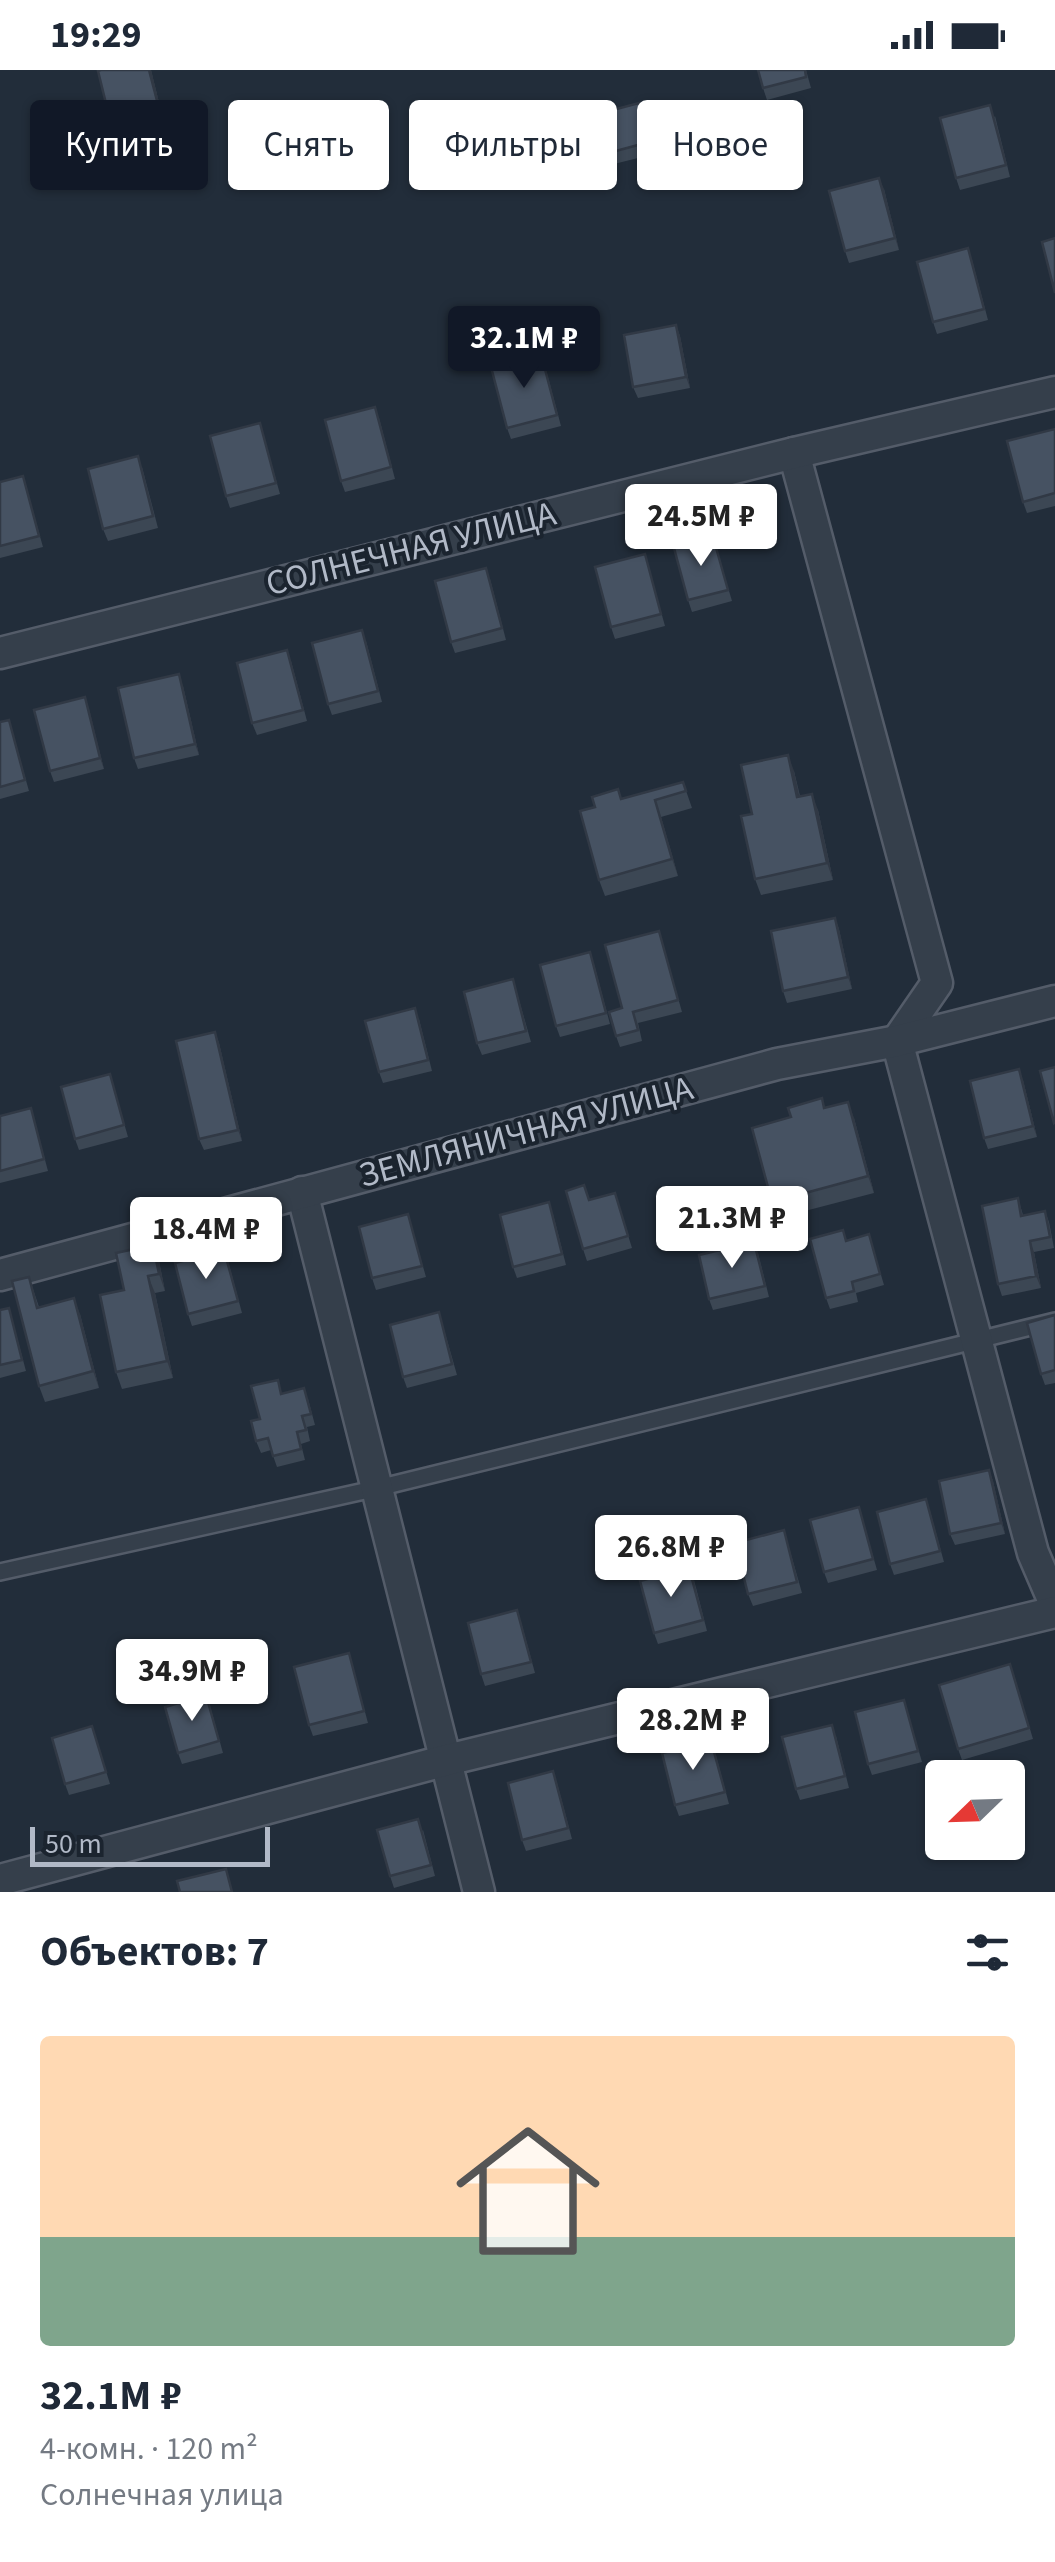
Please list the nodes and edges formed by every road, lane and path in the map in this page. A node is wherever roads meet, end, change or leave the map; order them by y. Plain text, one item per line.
1 (1055, 392) edge
2 (794, 453) junction
3 (0, 653) edge
4 (1055, 1001) edge
5 (897, 1041) junction
6 (302, 1192) junction
7 (0, 1275) edge
8 (1055, 1321) edge
9 (977, 1341) junction
10 (378, 1488) junction
11 (0, 1572) edge
12 (1055, 1608) edge
13 (447, 1760) junction
14 (0, 1880) edge
15 (479, 1892) edge

1 - 2 street, СОЛНЕЧНАЯ УЛИЦА
2 - 3 street, СОЛНЕЧНАЯ УЛИЦА
2 - 5 street
4 - 5 street, ЗЕМЛЯНИЧНАЯ УЛИЦА
5 - 6 street, ЗЕМЛЯНИЧНАЯ УЛИЦА
5 - 9 street
6 - 7 street, ЗЕМЛЯНИЧНАЯ УЛИЦА
6 - 10 street
8 - 9 lane
9 - 10 lane
9 - 12 street
10 - 11 lane
10 - 13 street
12 - 13 street
13 - 14 street
13 - 15 street

